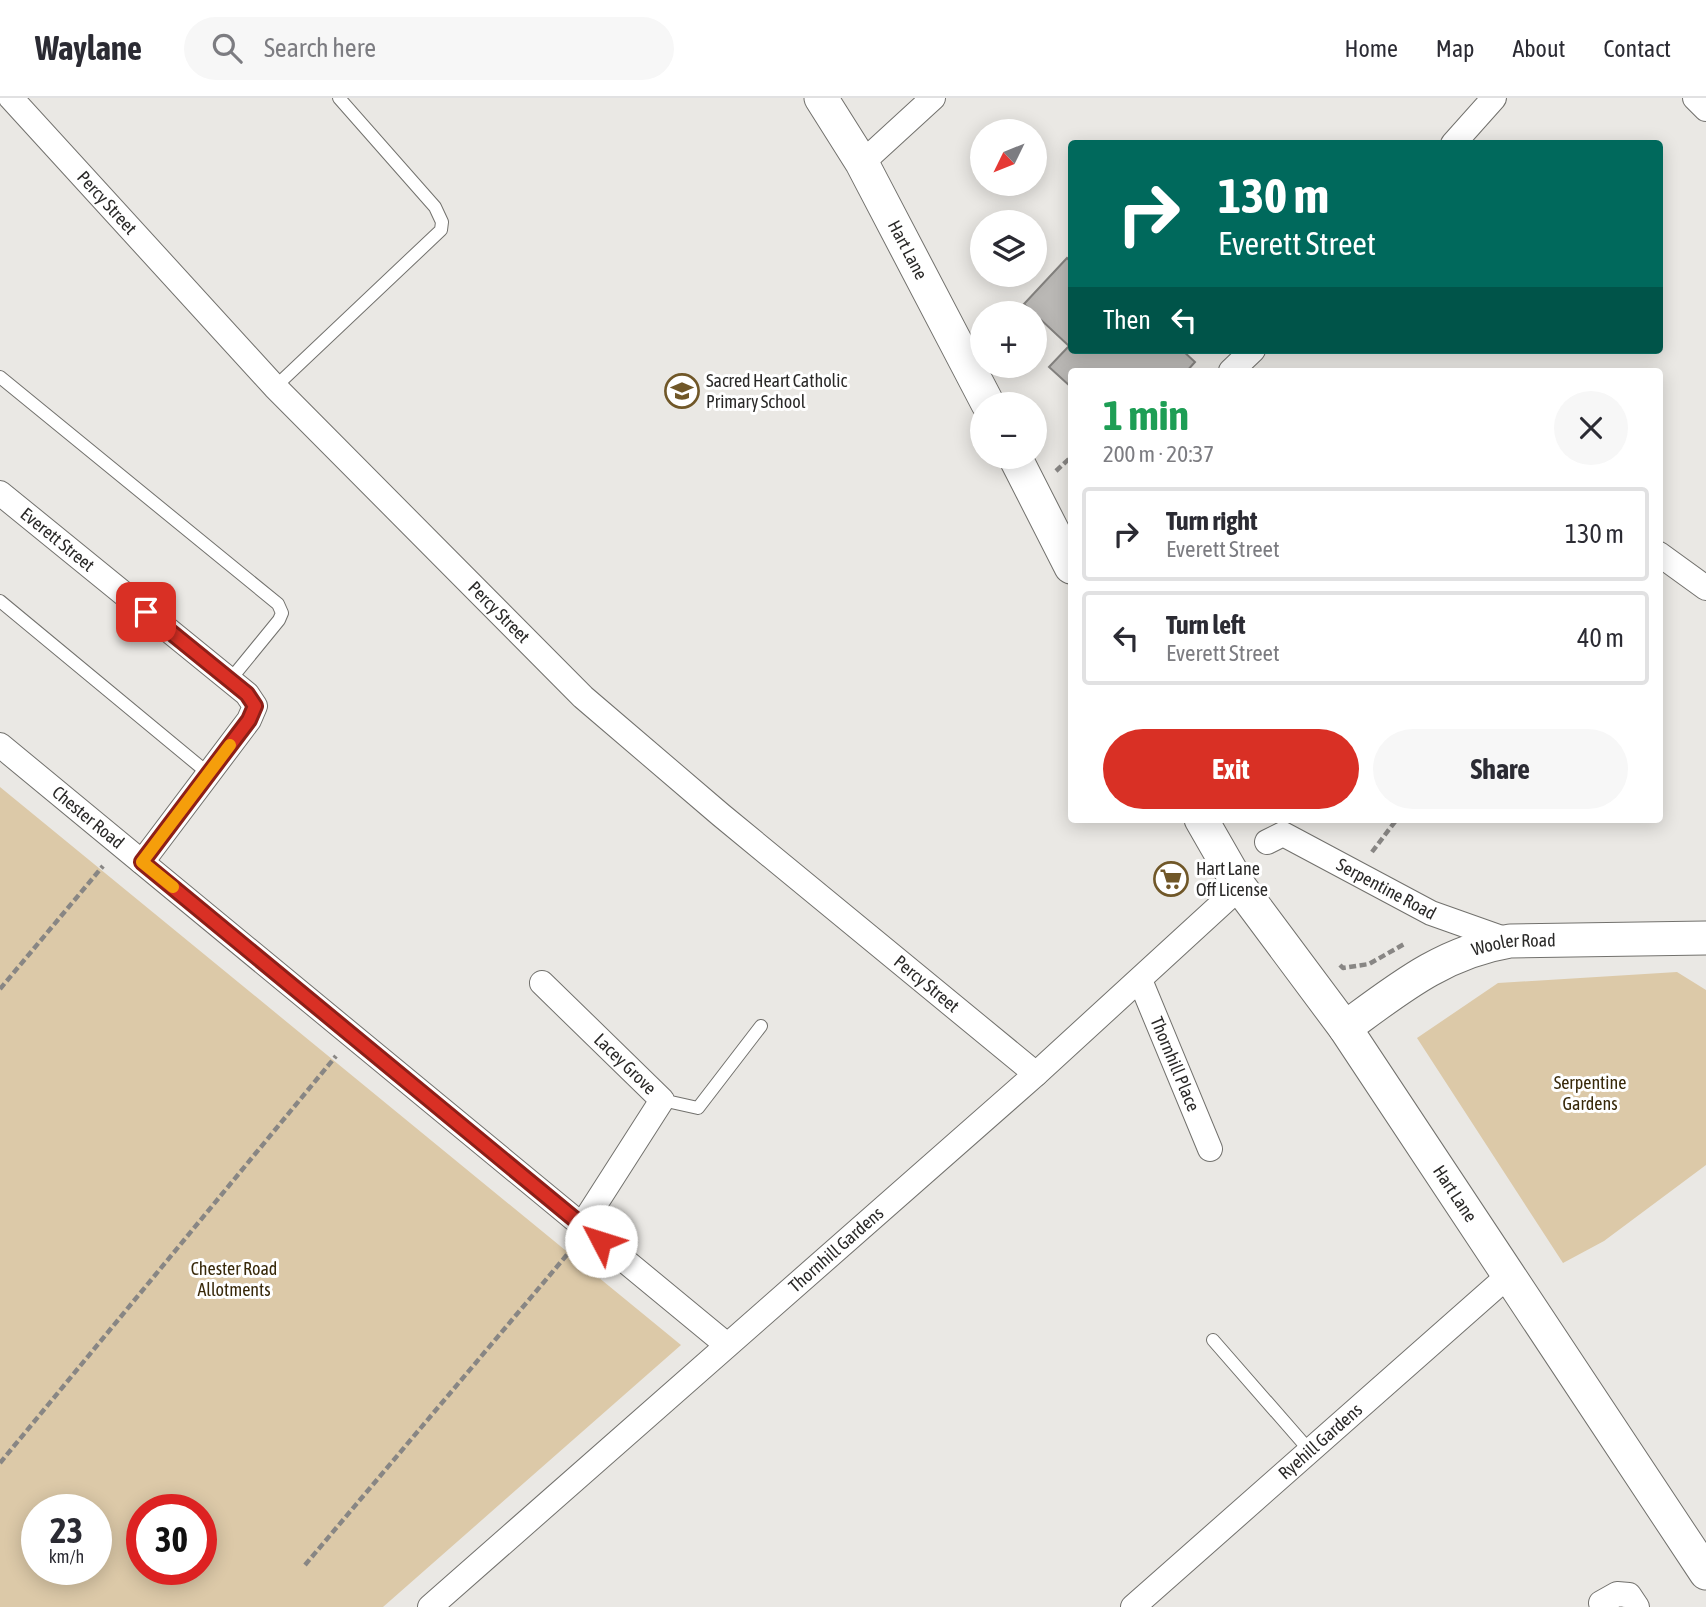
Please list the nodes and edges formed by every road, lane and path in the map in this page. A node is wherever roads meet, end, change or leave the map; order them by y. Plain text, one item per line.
1 (11, 98) edge
2 (339, 98) edge
3 (821, 98) edge
4 (933, 98) edge
5 (1494, 98) edge
6 (1695, 98) edge
7 (1706, 109) edge
8 (1456, 140) edge
9 (862, 163) junction
10 (1249, 354) edge
11 (1234, 368) edge
12 (0, 377) edge
13 (275, 387) junction
14 (982, 392) edge
15 (1022, 469) edge
16 (0, 493) edge
17 (1066, 544) edge
18 (1663, 557) edge
19 (1706, 588) edge
20 (0, 601) edge
21 (230, 680) junction
22 (0, 745) edge
23 (209, 774) junction
24 (1203, 823) edge
25 (1394, 823) edge
26 (1267, 842) dead end
27 (108, 860) dead end
28 (142, 862) junction
29 (1364, 862) dead end
30 (1240, 887) junction
31 (1412, 939) dead end
32 (1706, 939) edge
33 (1510, 941) junction
34 (1334, 960) dead end
35 (1140, 980) junction
36 (2, 981) edge
37 (542, 983) dead end
38 (0, 989) edge
39 (761, 1026) dead end
40 (1345, 1028) junction
41 (339, 1053) dead end
42 (1036, 1074) junction
43 (662, 1100) junction
44 (1210, 1149) dead end
45 (578, 1236) junction
46 (1509, 1275) junction
47 (1213, 1340) dead end
48 (727, 1345) junction
49 (1310, 1451) junction
50 (0, 1462) edge
51 (305, 1565) dead end
52 (1706, 1573) edge
53 (1601, 1603) dead end
54 (429, 1607) edge
55 (1133, 1607) edge
56 (1637, 1607) edge

1 - 13 street, Percy Street
2 - 13 lane
3 - 9 street, Hart Lane
4 - 9 street
5 - 8 street
6 - 7 street
9 - 14 street, Hart Lane
10 - 11 street
12 - 21 lane
13 - 42 street, Percy Street
15 - 17 street
16 - 21 street, Everett Street
18 - 19 street
20 - 23 lane
21 - 23 street, Everett Street
22 - 28 street, Chester Road
23 - 28 street, Everett Street
24 - 30 street, Hart Lane
25 - 29 path
26 - 33 street, Serpentine Road
27 - 36 path
28 - 45 street, Chester Road
30 - 35 street, Thornhill Gardens
30 - 40 street, Hart Lane
31 - 34 path
32 - 33 street, Wooler Road
33 - 40 street, Wooler Road
35 - 42 street, Thornhill Gardens
35 - 44 street, Thornhill Place
36 - 38 path
37 - 43 street, Lacey Grove
39 - 43 lane
40 - 46 street, Hart Lane
41 - 50 path
42 - 48 street, Thornhill Gardens
43 - 45 street, Lacey Grove
45 - 48 street, Chester Road
45 - 51 path
46 - 49 street, Ryehill Gardens
46 - 52 street, Hart Lane
47 - 49 lane
48 - 54 street, Thornhill Gardens
49 - 55 street, Ryehill Gardens
53 - 56 street

